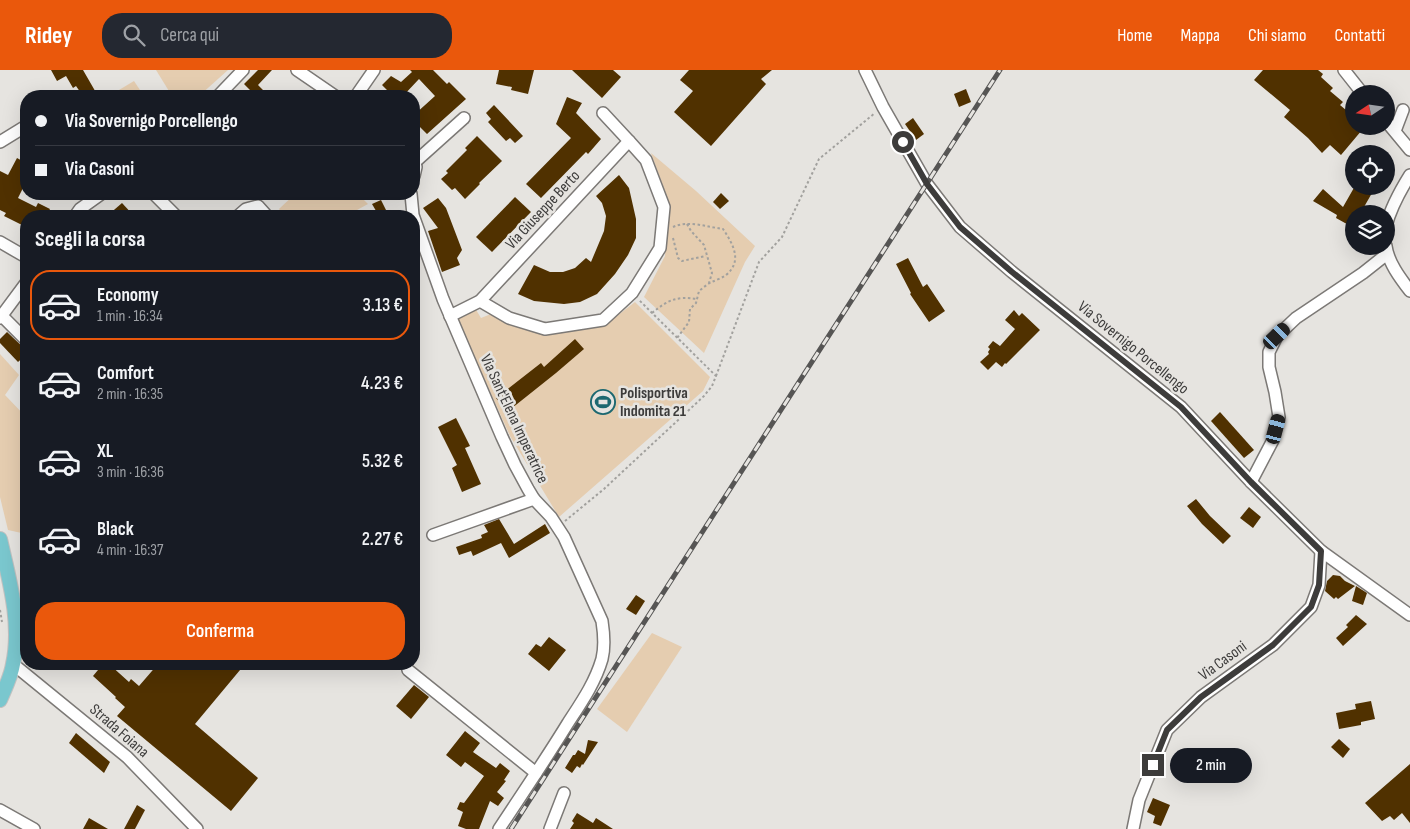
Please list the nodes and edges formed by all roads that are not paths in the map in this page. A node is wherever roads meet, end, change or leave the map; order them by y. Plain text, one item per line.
1 (243, 70) edge
2 (297, 70) edge
3 (374, 70) edge
4 (865, 70) edge
5 (1344, 70) edge
6 (1356, 85) edge
7 (224, 90) edge
8 (326, 90) edge
9 (360, 90) edge
10 (1403, 110) dead end
11 (602, 113) dead end
12 (464, 118) dead end
13 (1395, 129) edge
14 (20, 130) edge
15 (1395, 132) edge
16 (629, 141) junction
17 (0, 142) edge
18 (1410, 150) edge
19 (420, 156) edge
20 (1410, 174) edge
21 (93, 200) edge
22 (160, 200) edge
23 (1393, 205) edge
24 (79, 210) edge
25 (170, 210) edge
26 (245, 210) edge
27 (262, 210) edge
28 (420, 234) edge
29 (0, 242) edge
30 (20, 254) edge
31 (1381, 255) edge
32 (1389, 255) edge
33 (20, 291) edge
34 (1410, 291) edge
35 (480, 302) junction
36 (450, 316) junction
37 (1, 317) edge
38 (20, 334) edge
39 (1251, 482) junction
40 (534, 499) junction
41 (433, 535) dead end
42 (0, 539) edge
43 (1321, 551) junction
44 (1410, 615) edge
45 (14, 664) junction
46 (20, 669) edge
47 (21, 670) edge
48 (408, 670) dead end
49 (0, 700) edge
50 (536, 773) junction
51 (564, 793) dead end
52 (0, 810) edge
53 (34, 829) edge
54 (197, 829) edge
55 (499, 829) edge
56 (550, 829) edge
57 (1133, 829) edge

1 - 7 street
2 - 8 street
3 - 9 street
4 - 39 street, Via Sovernigo Porcellengo
5 - 6 street
10 - 13 street
11 - 16 street
12 - 19 street
14 - 17 street
15 - 18 street
16 - 35 street, Via Giuseppe Berto
16 - 35 street
20 - 23 street
21 - 24 street
22 - 25 street
26 - 27 street
28 - 36 street, Via Sant'Elena Imperatrice
29 - 30 street
31 - 39 street
32 - 34 street
33 - 37 street
35 - 36 street, Via Giuseppe Berto
36 - 40 street, Via Sant'Elena Imperatrice
37 - 38 street
39 - 43 street, Via Sovernigo Porcellengo
40 - 41 street
40 - 50 street, Via Sant'Elena Imperatrice
42 - 45 main road
43 - 44 street, Via Sovernigo Porcellengo
43 - 57 street, Via Casoni
45 - 46 street, Strada Foiana
45 - 49 main road
47 - 54 street, Strada Foiana
48 - 50 street
50 - 55 street, Via Sant'Elena Imperatrice
51 - 56 street
52 - 53 street

